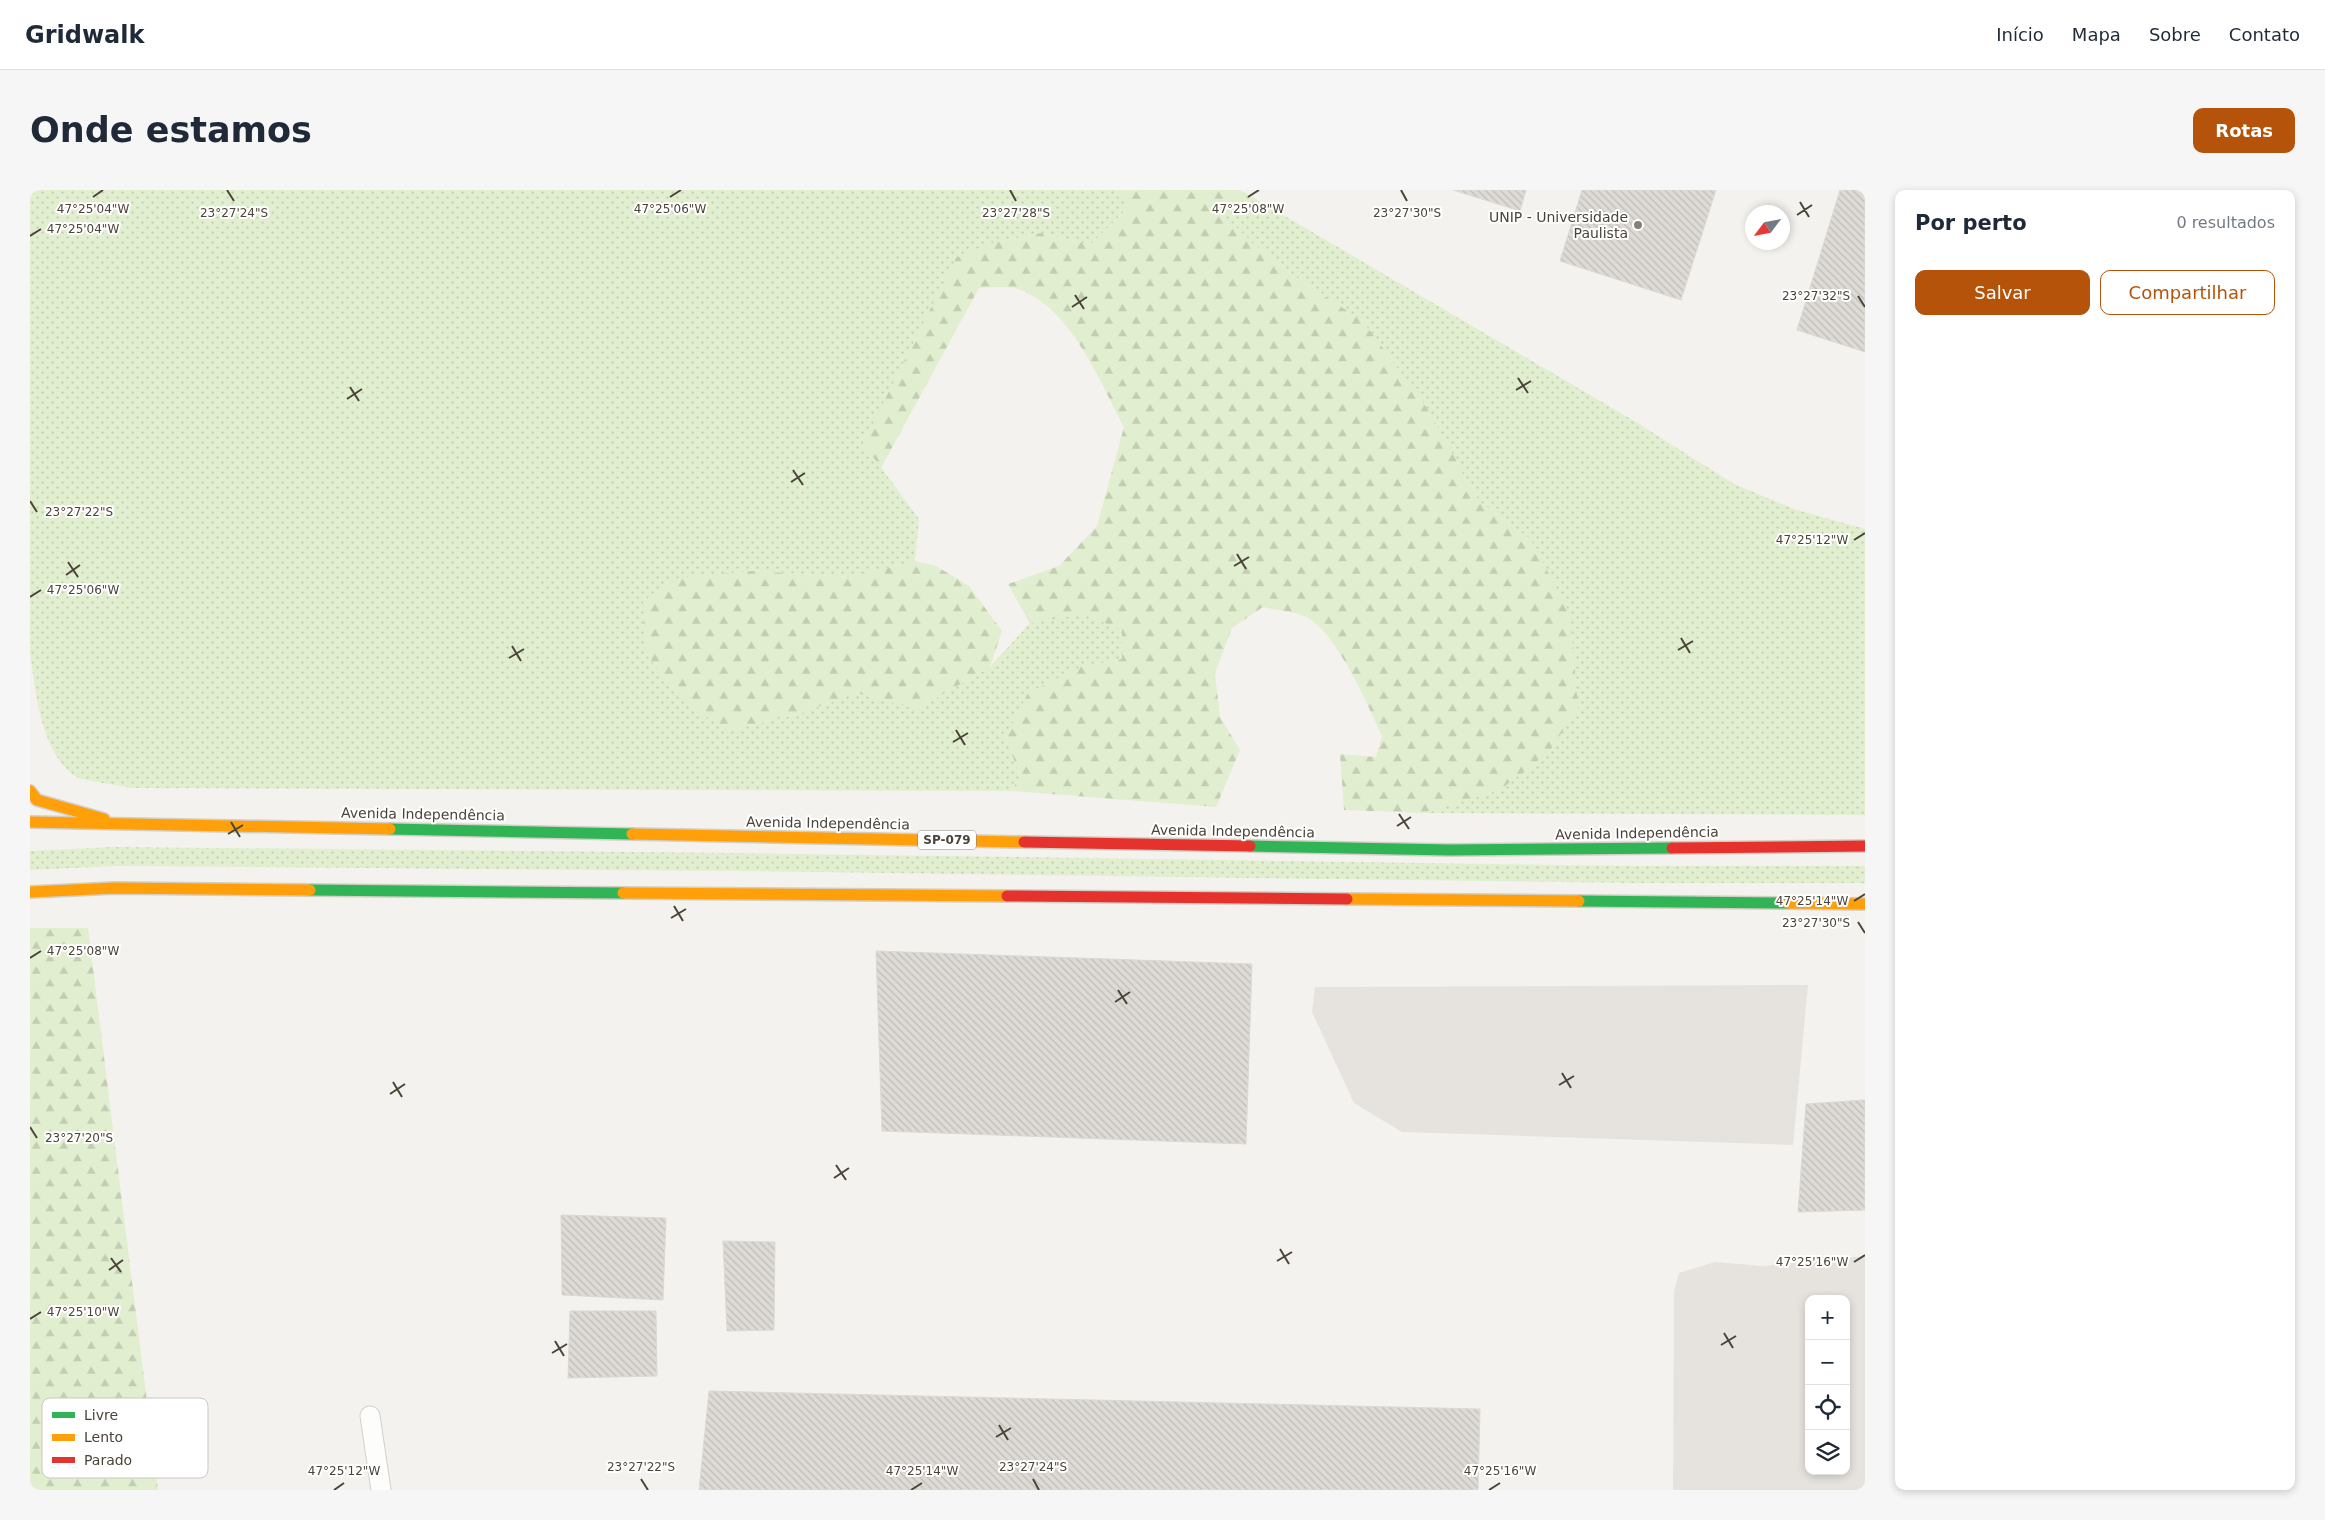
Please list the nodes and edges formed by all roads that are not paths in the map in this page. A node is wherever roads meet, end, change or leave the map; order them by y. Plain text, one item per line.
1 (30, 791) edge
2 (30, 822) edge
3 (115, 823) junction
4 (1865, 846) edge
5 (30, 892) edge
6 (1865, 904) edge
7 (370, 1416) dead end
8 (381, 1490) edge

1 - 3 main road
2 - 3 main road, Avenida Independência / SP-079
3 - 4 main road, Avenida Independência / SP-079
5 - 6 main road
7 - 8 lane

